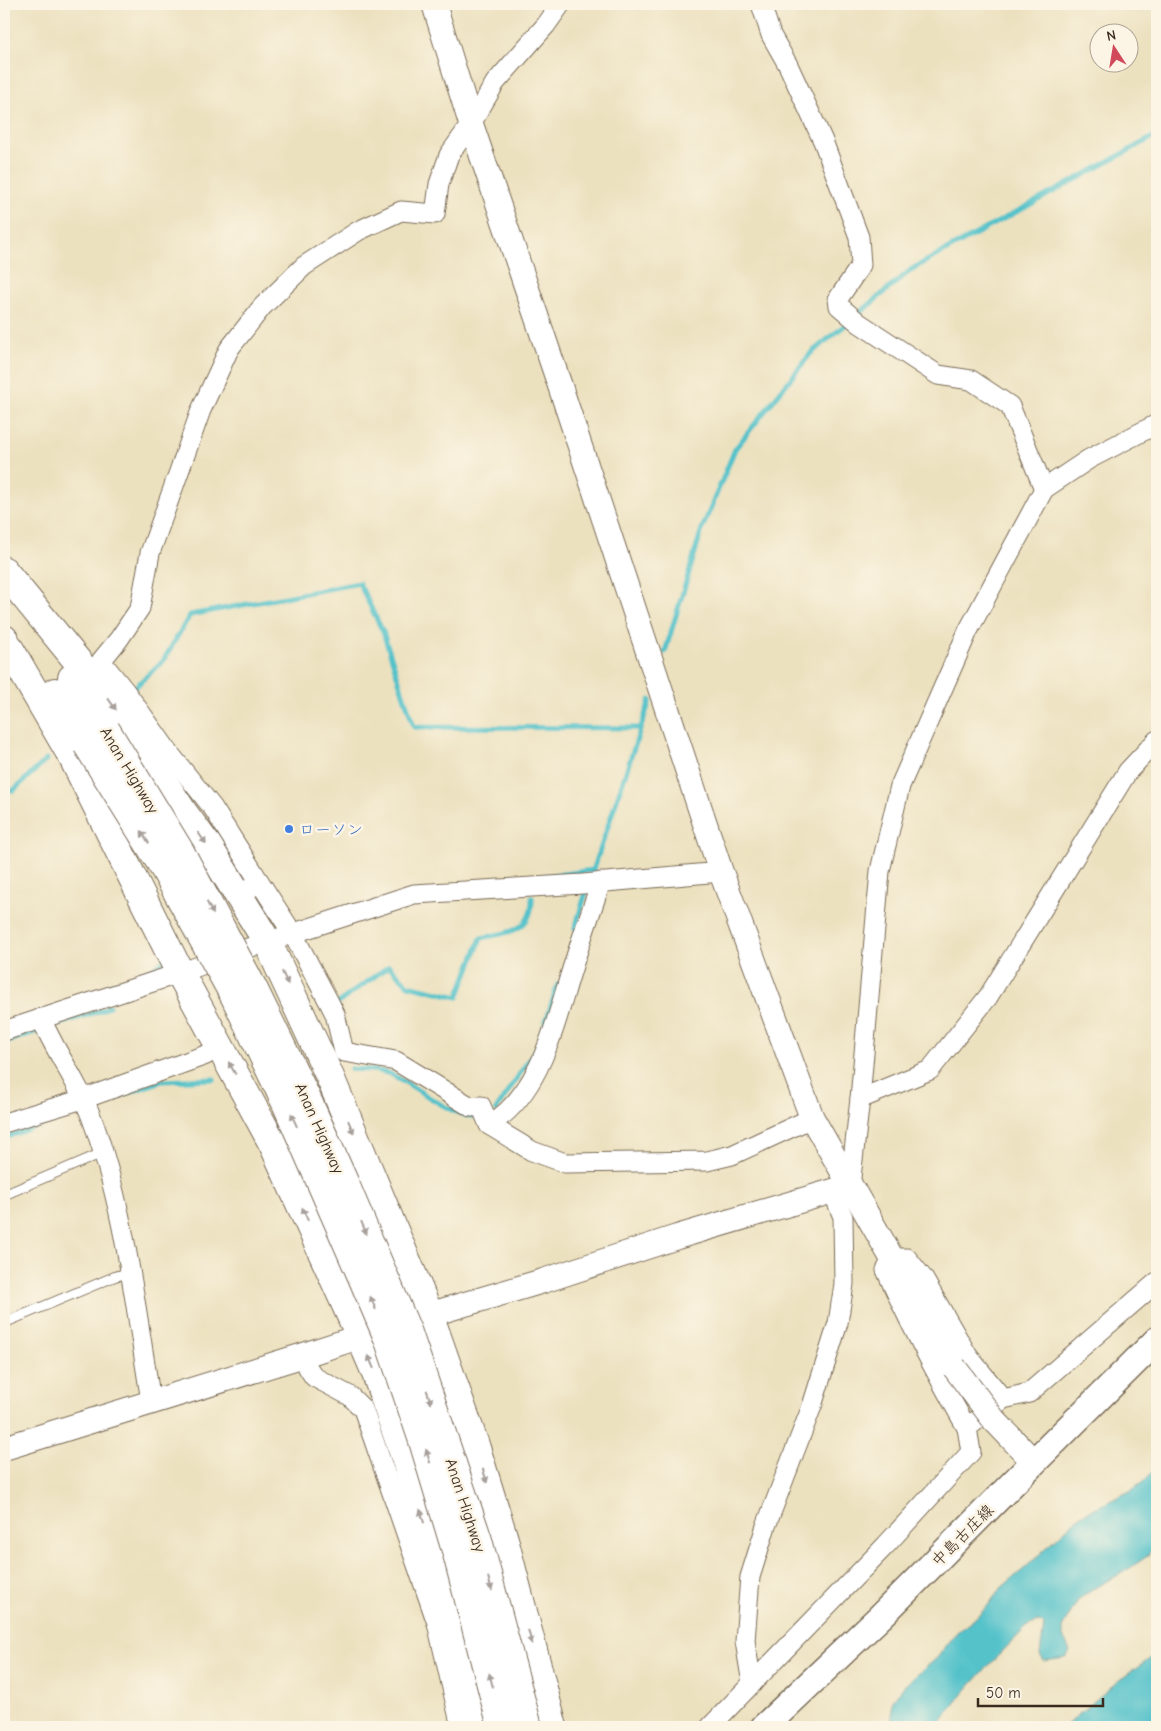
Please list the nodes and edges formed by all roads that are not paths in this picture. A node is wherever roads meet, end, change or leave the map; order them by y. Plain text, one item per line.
1 (434, 4) edge
2 (561, 4) edge
3 (762, 4) edge
4 (471, 124) junction
5 (1157, 424) edge
6 (1044, 489) junction
7 (4, 571) edge
8 (4, 577) edge
9 (4, 621) edge
10 (4, 639) edge
11 (97, 737) junction
12 (1157, 740) edge
13 (721, 872) junction
14 (593, 883) junction
15 (249, 889) junction
16 (281, 938) junction
17 (180, 973) junction
18 (44, 1025) junction
19 (4, 1031) edge
20 (206, 1055) dead end
21 (860, 1099) junction
22 (86, 1105) junction
23 (812, 1118) junction
24 (486, 1119) junction
25 (4, 1123) edge
26 (102, 1153) junction
27 (841, 1188) junction
28 (4, 1195) edge
29 (893, 1258) junction
30 (130, 1273) junction
31 (1157, 1282) edge
32 (429, 1314) junction
33 (4, 1322) edge
34 (360, 1336) junction
35 (1157, 1340) edge
36 (304, 1355) junction
37 (151, 1401) junction
38 (998, 1409) junction
39 (967, 1428) junction
40 (4, 1448) edge
41 (1034, 1462) junction
42 (752, 1684) junction
43 (461, 1727) edge
44 (476, 1727) edge
45 (502, 1727) edge
46 (528, 1727) edge
47 (553, 1727) edge
48 (710, 1727) edge
49 (764, 1727) edge

1 - 4 street
2 - 4 street
3 - 6 street
4 - 13 street
4 - 15 street
5 - 6 street
6 - 21 street
7 -> 15 highway
8 - 11 highway, Anan Highway
9 - 11 highway, Anan Highway
10 - 17 highway
45 -> 11 highway, Anan Highway, bridge
11 -> 46 highway, Anan Highway, bridge
12 - 21 street
13 - 14 street
13 - 23 street
14 - 16 street
14 - 24 street
15 - 16 highway
16 - 17 street
16 - 24 street
16 -> 32 highway
17 - 18 street
34 -> 17 highway
18 - 19 street
18 - 22 street
20 - 22 street
21 - 27 street
22 - 25 street
22 - 26 street
23 - 24 street
23 - 27 street
26 - 28 lane
26 - 30 street
27 - 29 street
27 - 32 street
27 - 42 street
29 - 38 street, bridge
29 - 38 street
29 - 39 street
30 - 33 lane
30 - 37 street
31 - 38 street
32 - 34 street
32 -> 47 highway
34 - 36 street
44 -> 34 highway
35 - 41 main road, 中島古庄線
36 - 37 street
36 - 43 street
37 - 40 street
38 - 39 street
38 - 41 street
39 - 42 street
41 - 49 main road, 中島古庄線
42 - 48 street

